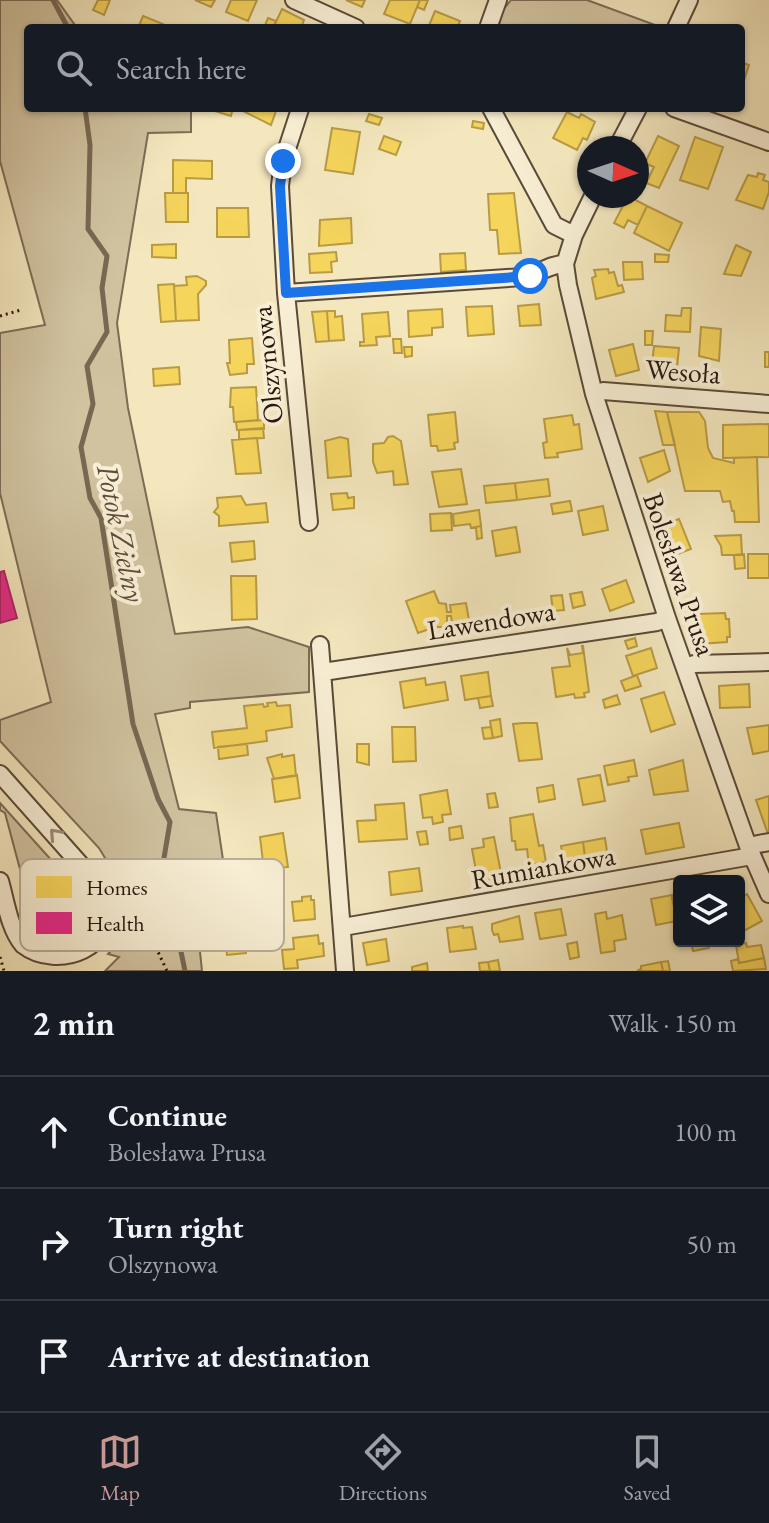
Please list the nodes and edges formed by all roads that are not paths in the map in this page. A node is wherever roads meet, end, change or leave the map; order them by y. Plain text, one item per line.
1 (294, 0) edge
2 (498, 0) edge
3 (689, 0) edge
4 (347, 24) edge
5 (489, 24) edge
6 (678, 24) edge
7 (299, 112) edge
8 (493, 112) edge
9 (636, 112) edge
10 (685, 112) edge
11 (623, 136) edge
12 (769, 142) edge
13 (587, 208) edge
14 (574, 235) junction
15 (565, 264) junction
16 (286, 293) junction
17 (594, 394) junction
18 (769, 404) edge
19 (309, 522) dead end
20 (667, 618) junction
21 (320, 645) dead end
22 (769, 662) edge
23 (685, 667) junction
24 (323, 672) junction
25 (0, 774) edge
26 (769, 842) edge
27 (750, 851) junction
28 (78, 859) edge
29 (0, 881) edge
30 (769, 894) edge
31 (343, 927) junction
32 (20, 942) edge
33 (28, 951) edge
34 (91, 951) edge
35 (345, 971) edge

1 - 4 street
2 - 5 street
3 - 6 street
7 - 16 street, Olszynowa
8 - 14 street
9 - 11 street
10 - 12 street
13 - 14 street, Bolesława Prusa
14 - 15 street, Bolesława Prusa
15 - 16 street
15 - 17 street, Bolesława Prusa
16 - 19 street, Olszynowa
17 - 18 street, Wesoła
17 - 20 street, Bolesława Prusa
20 - 23 street, Bolesława Prusa
20 - 24 street, Lawendowa
21 - 24 street
22 - 23 street
23 - 27 street, Bolesława Prusa
24 - 31 street
28 -> 25 street
26 - 27 street, Rumiankowa
27 - 30 street, Bolesława Prusa
27 - 31 street, Rumiankowa
29 -> 32 street
31 - 35 street
33 -> 34 street

